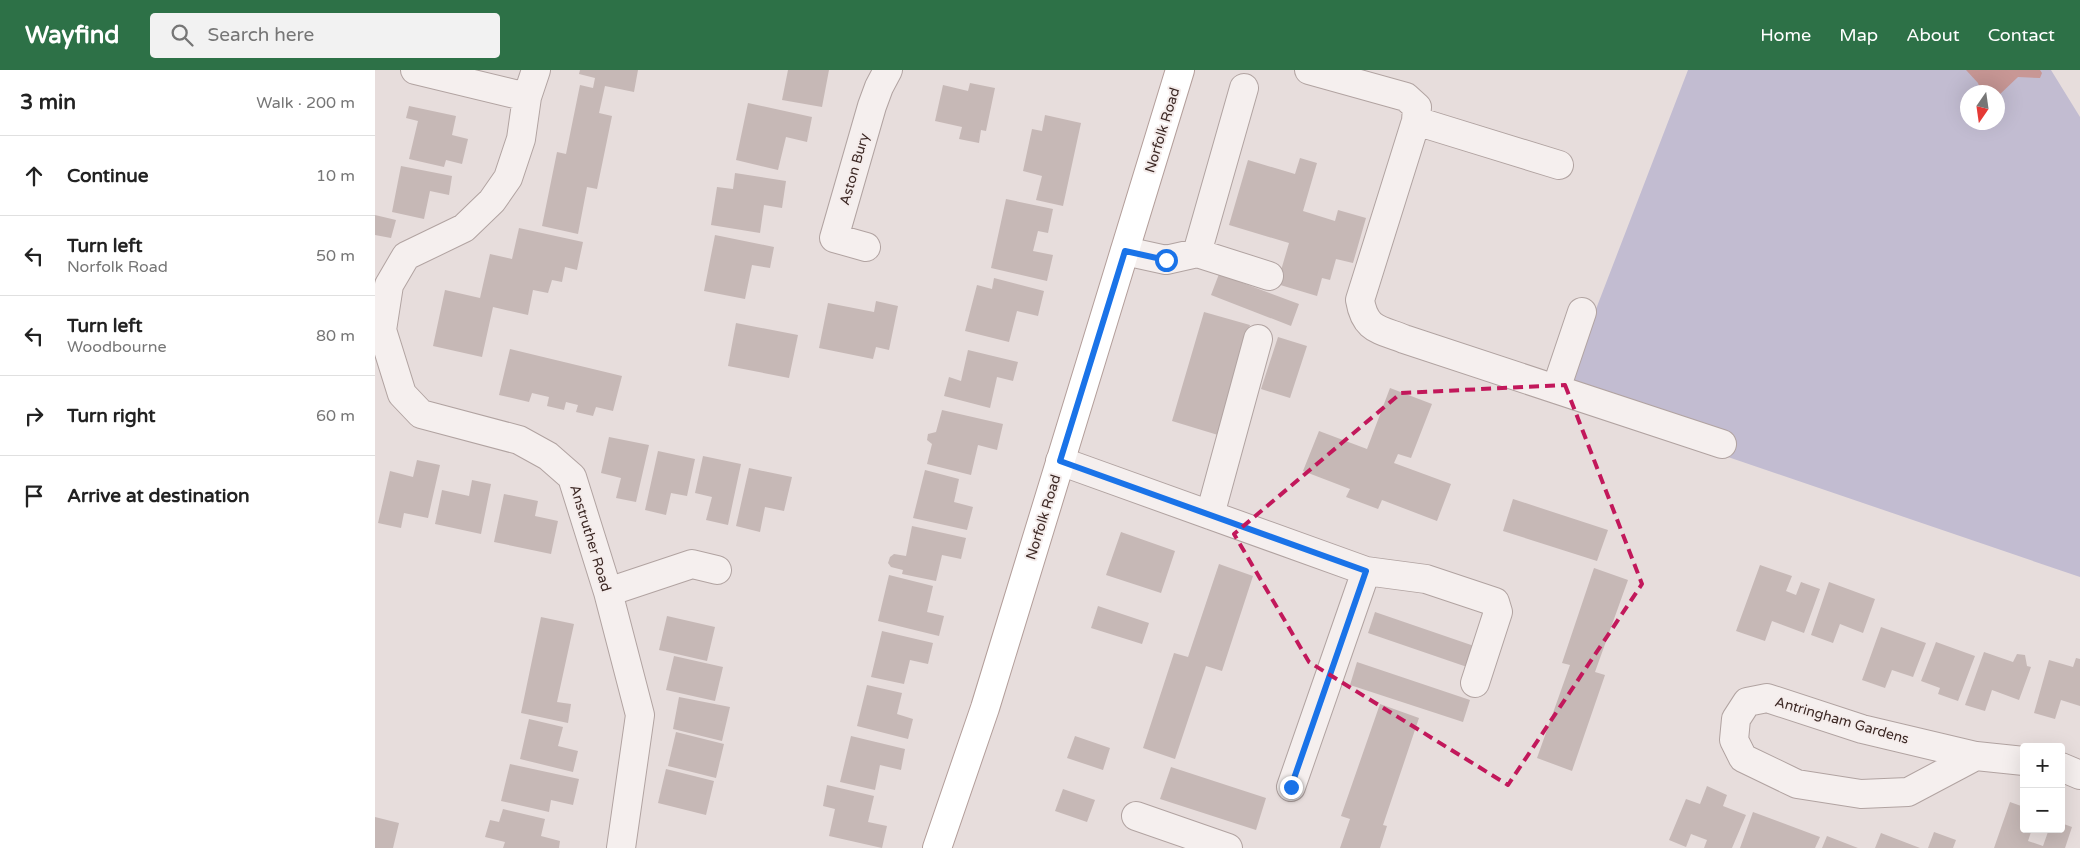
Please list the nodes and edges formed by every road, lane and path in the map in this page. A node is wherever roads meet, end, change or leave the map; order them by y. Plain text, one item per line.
1 (415, 70) edge
2 (537, 70) edge
3 (888, 70) edge
4 (1180, 70) edge
5 (1309, 70) edge
6 (1244, 88) dead end
7 (527, 97) junction
8 (1417, 121) junction
9 (1559, 165) dead end
10 (866, 247) dead end
11 (1125, 251) junction
12 (1197, 252) junction
13 (1269, 276) dead end
14 (1582, 312) dead end
15 (1258, 339) dead end
16 (385, 381) edge
17 (1556, 389) junction
18 (1722, 444) dead end
19 (1060, 461) junction
20 (1211, 515) junction
21 (717, 570) dead end
22 (1366, 571) junction
23 (608, 592) junction
24 (1475, 684) dead end
25 (1976, 756) junction
26 (2020, 761) edge
27 (2065, 769) edge
28 (2080, 775) edge
29 (1291, 787) dead end
30 (1137, 816) dead end
31 (621, 848) edge
32 (937, 848) edge
33 (1228, 848) edge

1 - 7 street
2 - 7 street, Anstruther Road
3 - 10 street, Aston Bury
4 - 11 main road, Norfolk Road
5 - 8 street
6 - 12 street
7 - 16 street, Anstruther Road
8 - 9 street
8 - 17 street
11 - 12 street
11 - 19 main road, Norfolk Road
12 - 13 street
14 - 17 street
15 - 20 street
16 - 23 street, Anstruther Road
17 - 18 street
19 - 20 street
19 - 32 main road, Norfolk Road
20 - 22 street
21 - 23 street
22 - 24 street
22 - 29 street
23 - 31 street, Anstruther Road
25 - 25 street, Antringham Gardens
25 - 26 street, Antringham Gardens
27 - 28 street
30 - 33 street

